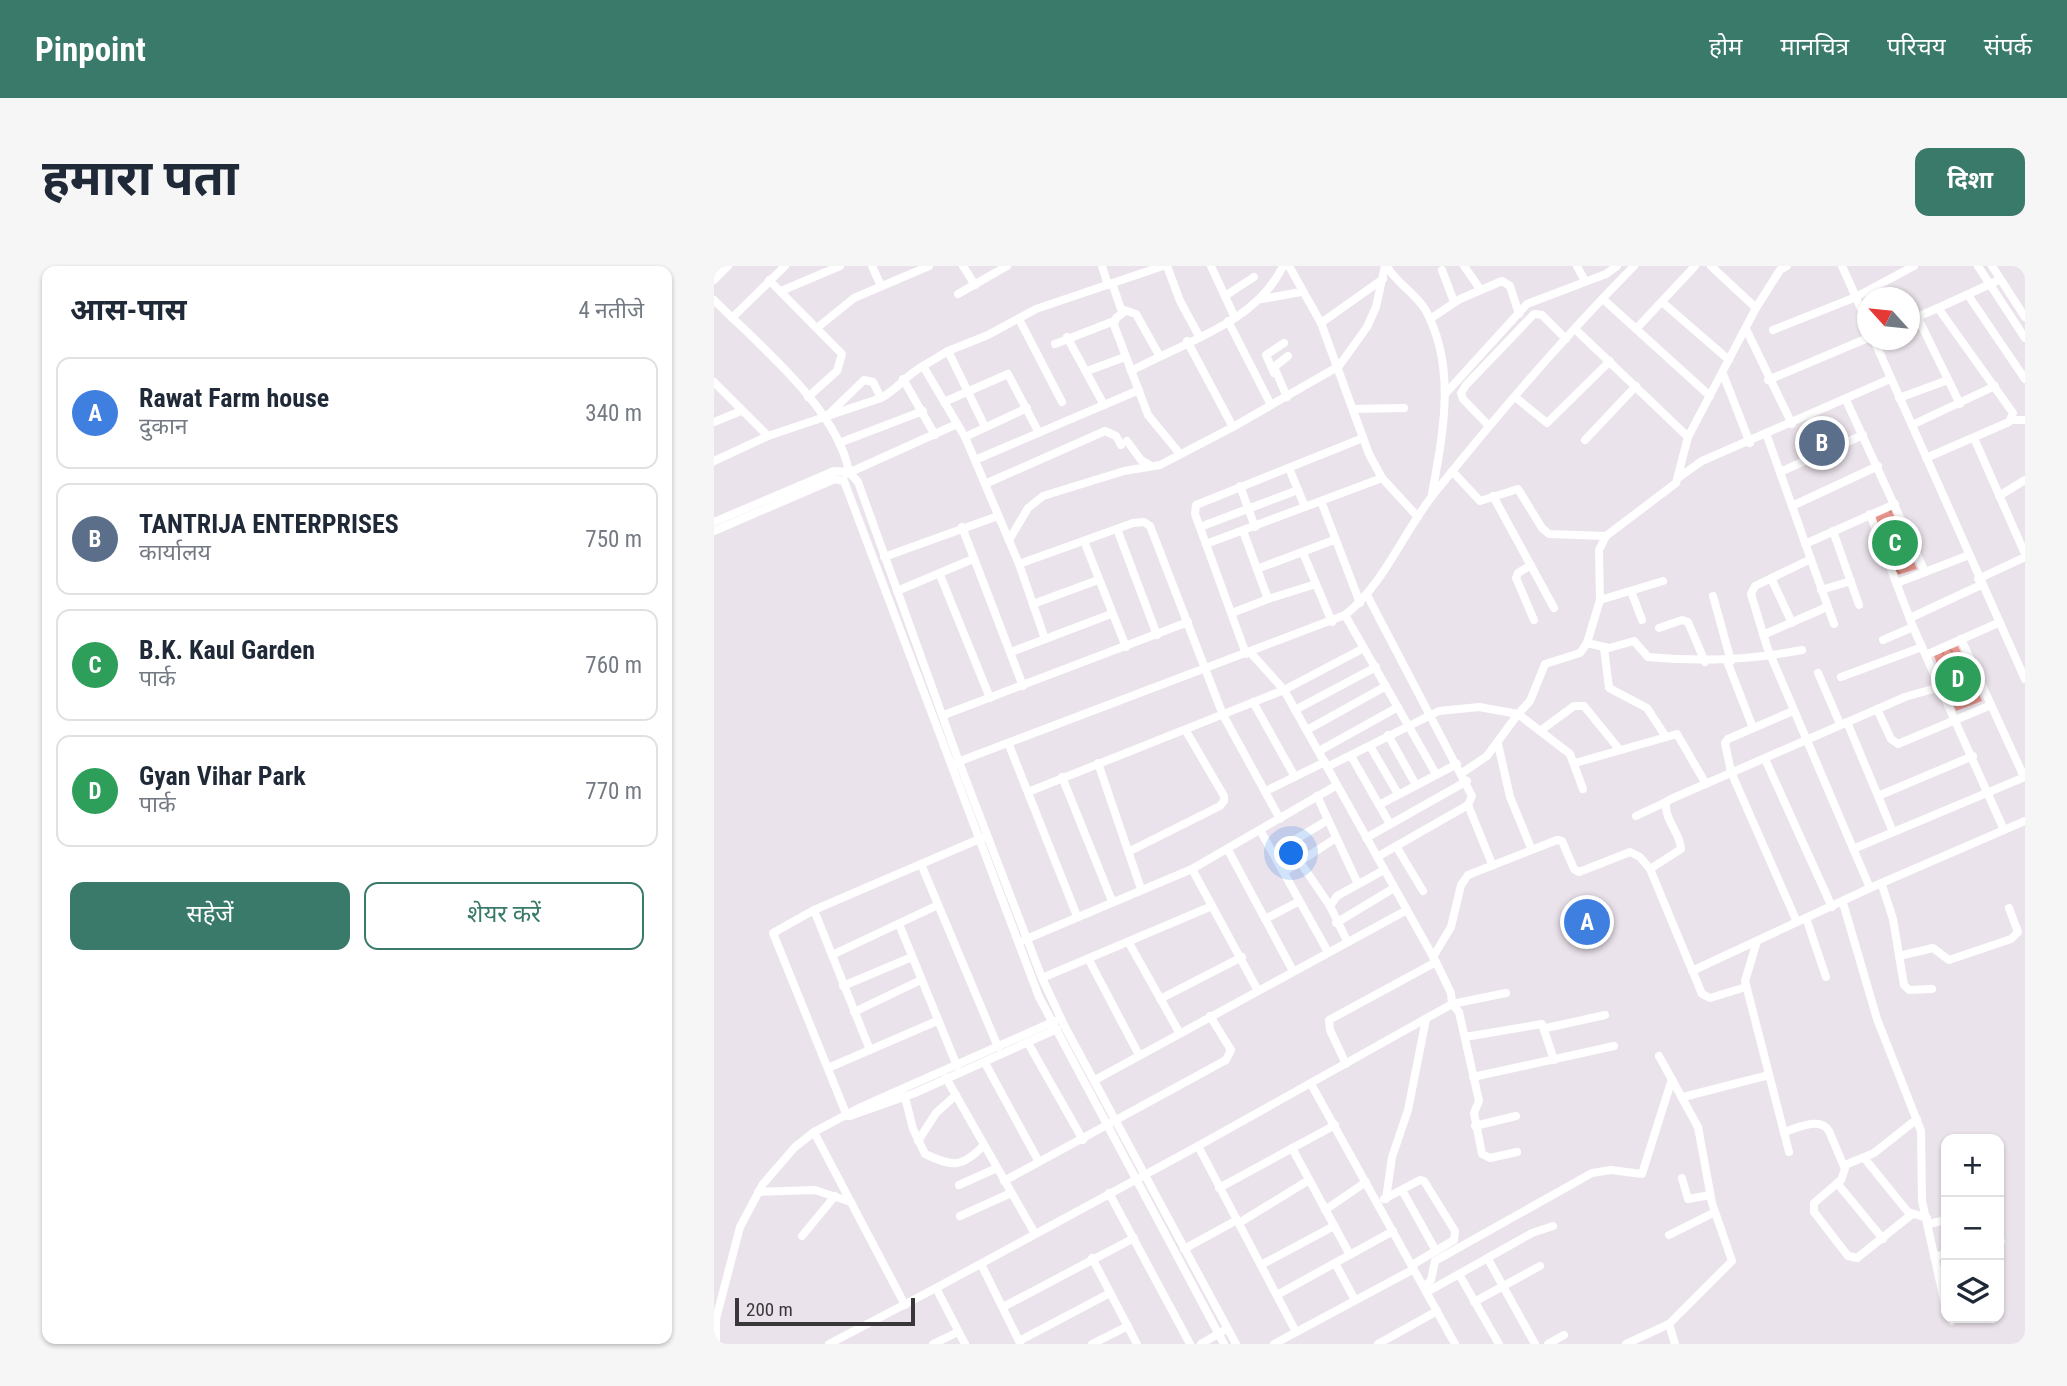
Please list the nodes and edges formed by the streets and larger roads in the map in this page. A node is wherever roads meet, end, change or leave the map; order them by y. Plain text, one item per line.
1 (727, 266) edge
2 (785, 266) edge
3 (840, 266) edge
4 (872, 266) edge
5 (929, 266) edge
6 (963, 266) edge
7 (1007, 266) edge
8 (1102, 266) edge
9 (1165, 266) edge
10 (1211, 266) edge
11 (1283, 266) edge
12 (1289, 266) edge
13 (1386, 266) edge
14 (1464, 266) edge
15 (1577, 266) edge
16 (1616, 266) edge
17 (1695, 266) edge
18 (1711, 266) edge
19 (1842, 266) edge
20 (1914, 266) edge
21 (1978, 266) edge
22 (1992, 266) edge
23 (1781, 267) edge
24 (1629, 268) edge
25 (914, 269) edge
26 (1146, 269) edge
27 (816, 270) edge
28 (1442, 270) dead end
29 (1254, 277) dead end
30 (1383, 279) junction
31 (714, 280) edge
32 (769, 280) junction
33 (1999, 280) junction
34 (1585, 281) junction
35 (1110, 284) junction
36 (975, 285) junction
37 (1989, 285) junction
38 (881, 286) junction
39 (1479, 289) junction
40 (780, 291) junction
41 (1301, 292) junction
42 (958, 294) dead end
43 (1968, 295) junction
44 (1225, 296) junction
45 (1856, 297) junction
46 (1262, 299) junction
47 (1603, 299) junction
48 (714, 300) edge
49 (1454, 302) junction
50 (1661, 302) junction
51 (1756, 308) junction
52 (1938, 308) junction
53 (1124, 312) junction
54 (1920, 315) edge
55 (1522, 317) junction
56 (2025, 317) edge
57 (732, 318) junction
58 (1019, 319) junction
59 (1232, 319) junction
60 (1430, 320) junction
61 (1114, 321) junction
62 (1321, 323) junction
63 (817, 328) junction
64 (1575, 329) junction
65 (1636, 329) junction
66 (1746, 329) junction
67 (1773, 330) dead end
68 (1920, 330) edge
69 (1067, 337) junction
70 (1199, 337) junction
71 (2025, 338) edge
72 (1566, 339) junction
73 (1187, 341) junction
74 (1857, 342) edge
75 (1284, 343) dead end
76 (1055, 344) dead end
77 (1878, 350) edge
78 (948, 351) junction
79 (1159, 355) junction
80 (1288, 356) dead end
81 (1125, 357) junction
82 (1729, 360) junction
83 (1610, 361) junction
84 (923, 366) junction
85 (1339, 366) junction
86 (1131, 370) junction
87 (1087, 371) junction
88 (1274, 373) junction
89 (1723, 374) junction
90 (902, 379) junction
91 (1891, 379) junction
92 (2025, 379) edge
93 (1768, 380) junction
94 (1948, 380) junction
95 (714, 382) edge
96 (1636, 386) junction
97 (1995, 386) junction
98 (969, 390) junction
99 (1139, 390) junction
100 (1446, 393) junction
101 (1710, 396) junction
102 (808, 397) junction
103 (1286, 397) junction
104 (1515, 397) junction
105 (881, 398) junction
106 (1899, 398) junction
107 (1846, 400) junction
108 (944, 402) junction
109 (1062, 402) dead end
110 (1960, 404) junction
111 (1104, 405) junction
112 (1271, 405) junction
113 (1027, 408) junction
114 (1404, 408) dead end
115 (1353, 409) junction
116 (741, 411) junction
117 (923, 411) junction
118 (826, 417) junction
119 (2012, 420) junction
120 (2025, 420) edge
121 (714, 422) edge
122 (957, 424) junction
123 (1791, 424) junction
124 (1488, 425) junction
125 (1912, 425) junction
126 (985, 427) junction
127 (1233, 427) junction
128 (1039, 433) junction
129 (935, 435) junction
130 (1863, 435) junction
131 (768, 436) junction
132 (965, 436) junction
133 (1767, 436) junction
134 (1688, 437) junction
135 (1363, 438) junction
136 (1974, 438) junction
137 (1584, 440) dead end
138 (839, 443) junction
139 (1750, 443) junction
140 (1180, 454) junction
141 (1926, 458) junction
142 (975, 460) junction
143 (714, 461) edge
144 (1151, 466) junction
145 (1878, 466) junction
146 (1289, 468) junction
147 (849, 471) junction
148 (1453, 472) junction
149 (1780, 472) junction
150 (1382, 478) junction
151 (1678, 478) junction
152 (842, 479) junction
153 (2025, 480) edge
154 (985, 484) junction
155 (1240, 486) junction
156 (1298, 490) junction
157 (1493, 496) junction
158 (1999, 496) junction
159 (1432, 497) junction
160 (1321, 501) junction
161 (1895, 504) junction
162 (1792, 506) junction
163 (1249, 507) junction
164 (1305, 507) junction
165 (995, 509) junction
166 (1870, 514) junction
167 (1418, 517) junction
168 (714, 522) edge
169 (962, 527) junction
170 (1200, 527) junction
171 (1255, 527) junction
172 (1117, 529) junction
173 (714, 531) edge
174 (1243, 531) junction
175 (1833, 531) junction
176 (1606, 536) junction
177 (1009, 540) junction
178 (1334, 540) junction
179 (1084, 541) junction
180 (1206, 544) junction
181 (1805, 544) junction
182 (1303, 553) junction
183 (1969, 555) junction
184 (2025, 555) edge
185 (884, 557) junction
186 (973, 559) junction
187 (1811, 559) junction
188 (1019, 564) junction
189 (1531, 565) junction
190 (1257, 569) junction
191 (1925, 572) junction
192 (940, 575) junction
193 (1771, 578) junction
194 (1098, 580) junction
195 (1663, 581) dead end
196 (1851, 581) junction
197 (1980, 582) junction
198 (1896, 583) junction
199 (1316, 584) junction
200 (1821, 590) junction
201 (897, 591) junction
202 (1631, 591) junction
203 (1367, 595) junction
204 (1713, 596) dead end
205 (1268, 599) junction
206 (1600, 600) junction
207 (1360, 603) junction
208 (1032, 604) junction
209 (1859, 605) dead end
210 (1827, 607) junction
211 (1554, 608) dead end
212 (1231, 613) junction
213 (1111, 614) junction
214 (1345, 615) junction
215 (1910, 618) junction
216 (1534, 620) dead end
217 (1642, 620) dead end
218 (1188, 622) junction
219 (1332, 622) junction
220 (1998, 622) junction
221 (1792, 623) junction
222 (1834, 624) dead end
223 (1913, 627) junction
224 (1659, 628) dead end
225 (1157, 635) junction
226 (1763, 635) junction
227 (1045, 639) junction
228 (1962, 639) junction
229 (1883, 640) dead end
230 (1587, 643) junction
231 (1126, 647) junction
232 (1364, 648) junction
233 (1604, 648) junction
234 (1802, 650) dead end
235 (1924, 651) junction
236 (1011, 652) junction
237 (1248, 653) junction
238 (1771, 656) junction
239 (1729, 661) junction
240 (1705, 662) junction
241 (1376, 667) junction
242 (1206, 668) junction
243 (1818, 673) dead end
244 (1841, 677) dead end
245 (2025, 679) edge
246 (1023, 686) junction
247 (1386, 686) junction
248 (1940, 687) junction
249 (1284, 690) junction
250 (990, 698) junction
251 (1254, 702) junction
252 (1991, 705) junction
253 (1398, 707) junction
254 (1877, 709) junction
255 (1295, 710) junction
256 (1793, 710) junction
257 (1430, 714) junction
258 (1518, 714) junction
259 (944, 715) junction
260 (1223, 715) junction
261 (1955, 718) junction
262 (1844, 723) junction
263 (1408, 724) junction
264 (1753, 728) junction
265 (1307, 730) junction
266 (1186, 731) junction
267 (1540, 732) junction
268 (1388, 735) junction
269 (1666, 737) junction
270 (1806, 738) junction
271 (1498, 744) junction
272 (1009, 745) junction
273 (1370, 746) junction
274 (1619, 749) junction
275 (1318, 751) junction
276 (1350, 756) junction
277 (1973, 756) junction
278 (1765, 758) junction
279 (959, 762) junction
280 (1098, 763) junction
281 (1575, 763) junction
282 (1457, 764) junction
283 (949, 765) junction
284 (1326, 765) junction
285 (1731, 772) junction
286 (1436, 774) junction
287 (1062, 777) junction
288 (1295, 777) junction
289 (1464, 777) junction
290 (2024, 777) edge
291 (1704, 779) junction
292 (1337, 785) junction
293 (1416, 785) junction
294 (1583, 789) dead end
295 (1266, 791) junction
296 (1028, 792) junction
297 (1989, 793) junction
298 (1398, 794) junction
299 (1317, 796) junction
300 (1878, 796) junction
301 (1666, 802) junction
302 (1379, 805) junction
303 (1468, 805) junction
304 (1636, 816) dead end
305 (1280, 819) junction
306 (1328, 820) junction
307 (2025, 821) edge
308 (1390, 824) junction
309 (1260, 830) junction
310 (2004, 830) junction
311 (1893, 832) junction
312 (988, 835) junction
313 (1336, 838) junction
314 (1366, 838) junction
315 (979, 839) junction
316 (1396, 846) junction
317 (1531, 848) junction
318 (1853, 849) junction
319 (1228, 850) junction
320 (1130, 851) junction
321 (1273, 853) junction
322 (1377, 857) junction
323 (1300, 862) junction
324 (921, 864) junction
325 (1492, 864) junction
326 (1192, 869) junction
327 (1650, 869) junction
328 (1384, 870) junction
329 (1284, 872) junction
330 (1358, 884) junction
331 (1882, 885) junction
332 (1394, 887) junction
333 (1870, 888) junction
334 (1142, 889) junction
335 (1423, 891) dead end
336 (1112, 901) junction
337 (1298, 902) junction
338 (1843, 903) junction
339 (938, 905) junction
340 (1212, 906) junction
341 (1329, 906) junction
342 (1832, 906) junction
343 (2009, 908) dead end
344 (814, 910) junction
345 (1406, 910) junction
346 (1077, 916) junction
347 (1265, 919) junction
348 (1801, 920) junction
349 (1336, 923) junction
350 (899, 924) junction
351 (1028, 938) junction
352 (1347, 941) junction
353 (1757, 941) junction
354 (1018, 943) junction
355 (1129, 943) junction
356 (1328, 952) junction
357 (832, 956) junction
358 (1899, 956) junction
359 (912, 957) junction
360 (1241, 957) junction
361 (1434, 960) junction
362 (1089, 961) junction
363 (1293, 971) junction
364 (1692, 971) junction
365 (1826, 976) dead end
366 (1042, 978) junction
367 (921, 980) junction
368 (843, 986) junction
369 (1746, 987) junction
370 (1258, 989) junction
371 (1931, 989) dead end
372 (1506, 993) dead end
373 (1160, 999) junction
374 (1452, 1004) junction
375 (854, 1012) junction
376 (1605, 1015) dead end
377 (1210, 1016) junction
378 (1426, 1019) junction
379 (937, 1021) junction
380 (1063, 1022) junction
381 (1054, 1027) junction
382 (1546, 1028) junction
383 (1179, 1032) junction
384 (1465, 1037) junction
385 (1028, 1043) junction
386 (1614, 1046) dead end
387 (998, 1047) junction
388 (870, 1050) junction
389 (1139, 1055) junction
390 (1659, 1056) dead end
391 (1554, 1060) junction
392 (985, 1063) junction
393 (1346, 1064) junction
394 (957, 1066) junction
395 (828, 1068) junction
396 (1769, 1074) junction
397 (1473, 1077) junction
398 (946, 1079) junction
399 (1672, 1079) junction
400 (1096, 1080) junction
401 (1311, 1084) junction
402 (956, 1095) junction
403 (905, 1097) junction
404 (1683, 1097) junction
405 (847, 1116) junction
406 (1516, 1116) dead end
407 (1917, 1119) junction
408 (1117, 1121) junction
409 (1335, 1125) junction
410 (1107, 1126) junction
411 (1475, 1126) junction
412 (814, 1132) junction
413 (1784, 1132) junction
414 (1083, 1140) junction
415 (918, 1141) junction
416 (984, 1145) junction
417 (1198, 1146) junction
418 (1292, 1148) junction
419 (1517, 1152) dead end
420 (1789, 1152) dead end
421 (1865, 1159) junction
422 (1039, 1161) junction
423 (1845, 1165) junction
424 (997, 1168) junction
425 (1144, 1173) junction
426 (1135, 1178) junction
427 (1682, 1178) dead end
428 (1309, 1180) junction
429 (1004, 1181) junction
430 (1366, 1182) junction
431 (1838, 1183) junction
432 (959, 1185) dead end
433 (1219, 1188) junction
434 (1402, 1190) junction
435 (758, 1192) junction
436 (1109, 1193) junction
437 (1710, 1195) junction
438 (835, 1196) junction
439 (1015, 1199) junction
440 (1382, 1201) junction
441 (850, 1202) junction
442 (1325, 1210) junction
443 (1715, 1212) junction
444 (1911, 1215) junction
445 (960, 1216) dead end
446 (1941, 1220) edge
447 (1927, 1221) junction
448 (1238, 1222) junction
449 (1334, 1226) junction
450 (1553, 1226) dead end
451 (1393, 1231) junction
452 (1034, 1232) junction
453 (802, 1236) dead end
454 (1670, 1236) dead end
455 (1133, 1238) junction
456 (1883, 1239) junction
457 (1184, 1249) junction
458 (1436, 1251) junction
459 (1350, 1255) junction
460 (1941, 1255) edge
461 (1934, 1257) junction
462 (1092, 1258) junction
463 (1488, 1259) junction
464 (1335, 1263) junction
465 (981, 1264) junction
466 (1261, 1265) junction
467 (1540, 1266) dead end
468 (1413, 1267) junction
469 (1460, 1276) junction
470 (1941, 1287) edge
471 (936, 1288) junction
472 (1504, 1288) junction
473 (1426, 1290) junction
474 (1110, 1293) junction
475 (1278, 1295) junction
476 (1355, 1300) junction
477 (1474, 1302) junction
478 (905, 1305) junction
479 (1003, 1307) junction
480 (1437, 1311) junction
481 (1669, 1324) junction
482 (1128, 1326) junction
483 (1227, 1329) junction
484 (958, 1332) junction
485 (1296, 1332) junction
486 (1219, 1334) junction
487 (1393, 1335) junction
488 (1564, 1335) dead end
489 (1020, 1342) edge
490 (1495, 1343) edge
491 (716, 1344) edge
492 (829, 1344) edge
493 (933, 1344) edge
494 (965, 1344) edge
495 (1092, 1344) edge
496 (1137, 1344) edge
497 (1190, 1344) edge
498 (1201, 1344) edge
499 (1224, 1344) edge
500 (1236, 1344) edge
501 (1274, 1344) edge
502 (1377, 1344) edge
503 (1398, 1344) edge
504 (1455, 1344) edge
505 (1535, 1344) edge
506 (1548, 1344) edge
507 (1626, 1344) edge
508 (1675, 1344) edge

1 - 31 street
2 - 32 street
3 - 27 street
4 - 38 street
5 - 25 street
6 - 36 street
7 - 36 street
8 - 35 street
9 - 26 street
9 - 70 street
10 - 44 street
11 - 46 street
12 - 41 street
13 - 30 street
13 - 60 street
14 - 39 street
15 - 34 street
16 - 34 street
17 - 50 street
18 - 51 street
19 - 45 street
20 - 45 street
21 - 37 street
22 - 33 street
23 - 51 street
24 - 47 street
25 - 38 street
26 - 35 street
27 - 40 street
28 - 49 street
29 - 44 street
30 - 62 street
30 - 85 street
32 - 40 street
32 - 57 street
33 - 37 street
33 - 56 street
34 - 55 street
35 - 53 street
35 - 58 street
36 - 42 street
37 - 43 street
37 - 71 street
38 - 63 street
39 - 49 street
39 - 55 street
40 - 63 street
41 - 46 street
41 - 62 street
43 - 52 street
43 - 92 street
44 - 59 street
45 - 67 street
46 - 59 street
47 - 64 street
47 - 65 street
48 - 57 street
49 - 60 street
50 - 65 street
50 - 82 street
51 - 66 street
52 - 54 street
52 - 97 street
53 - 61 street
53 - 79 street
55 - 72 street
55 - 100 street
55 - 124 street
57 - 102 street
58 - 78 street
58 - 109 street
59 - 70 street
59 - 112 street
60 - 100 street
61 - 69 street
61 - 81 street
62 - 85 street
63 - 102 street
64 - 72 street
64 - 83 street
65 - 101 street
66 - 82 street
66 - 93 street
68 - 94 street
69 - 76 street
69 - 87 street
70 - 73 street
72 - 104 street
73 - 79 street
73 - 127 street
74 - 93 street
75 - 88 street
77 - 91 street
78 - 84 street
78 - 98 street
79 - 86 street
80 - 88 street
81 - 86 street
81 - 87 street
82 - 89 street
83 - 96 street
83 - 104 street
84 - 90 street
84 - 108 street
85 - 103 street
85 - 115 street
86 - 99 street
87 - 111 street
88 - 103 street
89 - 101 street
89 - 139 street
90 - 105 street
90 - 117 street
91 - 106 street
91 - 107 street
93 - 123 street
94 - 106 street
94 - 110 street
95 - 116 street
96 - 134 street
96 - 137 street
97 - 110 street
97 - 119 street
98 - 108 street
98 - 113 street
98 - 126 street
99 - 111 street
99 - 140 street
100 - 159 street
101 - 134 street
102 - 118 street
103 - 112 street
104 - 124 street
105 - 118 street
105 - 118 street
106 - 125 street
107 - 123 street
107 - 130 street
108 - 122 street
110 - 125 street
111 - 128 street
112 - 127 street
113 - 126 street
113 - 128 street
114 - 115 street
115 - 135 street
116 - 121 street
116 - 131 street
117 - 129 street
117 - 138 street
118 - 131 street
118 - 138 street
119 - 120 street
119 - 136 street
122 - 129 street
122 - 132 street
123 - 133 street
124 - 148 street
125 - 141 street
126 - 132 street
127 - 140 street
128 - 142 street
129 - 147 street
130 - 145 street
130 - 149 street
131 - 143 street
132 - 142 street
133 - 139 street
133 - 149 street
134 - 151 street
135 - 146 street
135 - 150 street
136 - 141 street
136 - 158 street
138 - 147 street
139 - 151 street
140 - 144 street
141 - 183 street
142 - 154 street
144 - 154 street
144 - 177 street
145 - 161 street
145 - 162 street
146 - 155 street
146 - 156 street
147 - 152 street
147 - 168 street
147 - 185 street
148 - 157 street
148 - 159 street
149 - 162 street
150 - 160 street
150 - 167 street
151 - 176 street
152 - 173 street
152 - 283 street
153 - 158 street
154 - 165 street
155 - 163 street
155 - 170 street
156 - 163 street
156 - 164 street
157 - 176 street
157 - 189 street
158 - 184 street
159 - 167 street
160 - 164 street
160 - 178 street
161 - 166 street
161 - 191 street
162 - 181 street
163 - 170 street
163 - 171 street
164 - 171 street
165 - 169 street
165 - 177 street
166 - 175 street
166 - 198 street
167 - 203 street
169 - 185 street
169 - 186 street
170 - 180 street
171 - 174 street
172 - 179 street
172 - 218 street
172 - 225 street
174 - 180 street
174 - 190 street
175 - 181 street
175 - 196 street
176 - 206 street
177 - 188 street
178 - 182 street
178 - 207 street
179 - 188 street
179 - 194 street
180 - 212 street
181 - 187 street
182 - 190 street
182 - 199 street
183 - 191 street
183 - 197 street
184 - 197 street
185 - 201 street
186 - 192 street
186 - 236 street
187 - 193 street
187 - 200 street
188 - 208 street
189 - 211 street
189 - 216 street
190 - 205 street
191 - 198 street
192 - 201 street
192 - 250 street
193 - 221 street
193 - 226 street
194 - 208 street
194 - 213 street
195 - 202 street
196 - 200 street
196 - 209 street
197 - 215 street
197 - 220 street
198 - 215 street
199 - 205 street
199 - 219 street
200 - 210 street
201 - 259 street
202 - 206 street
202 - 217 street
203 - 207 street
203 - 257 street
204 - 239 street
205 - 212 street
206 - 230 street
207 - 214 street
208 - 227 street
210 - 221 street
210 - 222 street
212 - 237 street
213 - 227 street
213 - 231 street
214 - 219 street
214 - 232 street
215 - 223 street
218 - 225 street
218 - 242 street
219 - 237 street
220 - 228 street
220 - 245 street
221 - 226 street
223 - 229 street
223 - 235 street
224 - 240 street
225 - 231 street
226 - 238 street
227 - 236 street
228 - 235 street
228 - 252 street
230 - 233 street
230 - 258 street
231 - 246 street
232 - 241 street
232 - 249 street
233 - 240 street
233 - 269 street
234 - 238 street
235 - 244 street
235 - 248 street
236 - 246 street
237 - 242 street
237 - 249 street
238 - 239 street
238 - 256 street
239 - 240 street
239 - 264 street
241 - 247 street
241 - 255 street
242 - 260 street
242 - 272 street
243 - 262 street
246 - 250 street
247 - 253 street
247 - 265 street
248 - 254 street
248 - 261 street
249 - 251 street
249 - 255 street
250 - 259 street
251 - 260 street
251 - 288 street
252 - 261 street
252 - 290 street
253 - 263 street
253 - 275 street
254 - 261 street
254 - 262 street
255 - 265 street
256 - 264 street
256 - 270 street
257 - 258 street
257 - 263 street
257 - 282 street
258 - 267 street
258 - 271 street
259 - 279 street
260 - 266 street
260 - 295 street
261 - 277 street
262 - 270 street
262 - 300 street
263 - 268 street
263 - 286 street
264 - 285 street
265 - 275 street
266 - 280 street
266 - 320 street
267 - 274 street
267 - 281 street
268 - 273 street
268 - 293 street
269 - 274 street
269 - 291 street
270 - 278 street
270 - 318 street
271 - 289 street
271 - 317 street
272 - 279 street
272 - 296 street
273 - 276 street
273 - 298 street
274 - 281 street
275 - 284 street
276 - 284 street
276 - 302 street
277 - 297 street
277 - 300 street
278 - 285 street
278 - 342 street
279 - 283 street
279 - 312 street
280 - 287 street
280 - 320 street
281 - 294 street
282 - 286 street
282 - 289 street
283 - 315 street
284 - 288 street
284 - 292 street
285 - 291 street
285 - 348 street
286 - 293 street
287 - 296 street
287 - 336 street
288 - 295 street
289 - 303 street
289 - 308 street
290 - 297 street
291 - 301 street
292 - 299 street
292 - 314 street
293 - 298 street
295 - 305 street
296 - 346 street
297 - 310 street
297 - 311 street
298 - 302 street
299 - 305 street
299 - 306 street
300 - 311 street
301 - 304 street
301 - 327 street
302 - 308 street
303 - 316 street
303 - 325 street
305 - 309 street
306 - 313 street
306 - 321 street
307 - 310 street
308 - 314 street
309 - 319 street
309 - 321 street
310 - 331 street
311 - 318 street
312 - 315 street
312 - 351 street
313 - 323 street
313 - 330 street
314 - 322 street
315 - 324 street
315 - 354 street
316 - 322 street
316 - 335 street
317 - 325 street
317 - 327 street
318 - 333 street
319 - 326 street
319 - 347 street
320 - 334 street
321 - 329 street
322 - 328 street
323 - 329 street
323 - 341 street
324 - 339 street
324 - 344 street
325 - 361 street
326 - 334 street
326 - 340 street
327 - 364 street
328 - 330 street
328 - 332 street
329 - 337 street
330 - 341 street
331 - 333 street
331 - 358 street
332 - 345 street
332 - 349 street
333 - 338 street
334 - 336 street
336 - 346 street
337 - 347 street
337 - 356 street
338 - 342 street
338 - 407 street
339 - 350 street
339 - 387 street
340 - 355 street
340 - 360 street
341 - 349 street
342 - 348 street
343 - 358 street
344 - 357 street
344 - 395 street
345 - 352 street
345 - 361 street
346 - 351 street
347 - 363 street
348 - 353 street
348 - 365 street
349 - 352 street
350 - 357 street
350 - 359 street
351 - 354 street
351 - 366 street
352 - 356 street
353 - 364 street
353 - 369 street
354 - 381 street
355 - 362 street
355 - 373 street
356 - 363 street
357 - 368 street
358 - 371 street
359 - 367 street
359 - 368 street
360 - 370 street
360 - 373 street
361 - 374 street
361 - 393 street
362 - 366 street
362 - 389 street
363 - 370 street
364 - 369 street
366 - 380 street
367 - 375 street
367 - 379 street
368 - 375 street
369 - 396 street
370 - 377 street
372 - 374 street
373 - 383 street
374 - 378 street
374 - 384 street
375 - 388 street
376 - 382 street
377 - 383 street
377 - 408 street
378 - 393 street
378 - 440 street
379 - 388 street
379 - 394 street
380 - 381 street
380 - 400 street
381 - 385 street
381 - 387 street
381 - 410 street
382 - 384 street
382 - 391 street
383 - 389 street
384 - 397 street
385 - 392 street
385 - 414 street
386 - 391 street
387 - 394 street
388 - 395 street
389 - 400 street
390 - 399 street
391 - 397 street
392 - 398 street
392 - 422 street
393 - 401 street
394 - 405 street
395 - 405 street
396 - 404 street
396 - 413 street
397 - 411 street
398 - 402 street
398 - 403 street
399 - 404 street
399 - 473 street
400 - 408 street
401 - 409 street
401 - 417 street
402 - 415 street
402 - 416 street
403 - 405 street
403 - 415 street
404 - 437 street
405 - 412 street
406 - 411 street
407 - 421 street
407 - 447 street
408 - 410 street
408 - 425 street
409 - 418 street
409 - 430 street
410 - 414 street
410 - 426 street
411 - 419 street
412 - 435 street
412 - 441 street
413 - 420 street
413 - 423 street
414 - 422 street
415 - 416 street
416 - 424 street
417 - 425 street
417 - 433 street
418 - 428 street
418 - 433 street
421 - 423 street
421 - 444 street
422 - 429 street
423 - 431 street
424 - 429 street
424 - 432 street
425 - 426 street
425 - 457 street
426 - 436 street
426 - 486 street
427 - 437 street
428 - 442 street
428 - 448 street
429 - 439 street
430 - 440 street
430 - 442 street
431 - 456 street
431 - 456 street
433 - 448 street
434 - 440 street
434 - 458 street
434 - 458 street
435 - 438 street
435 - 491 street
436 - 452 street
436 - 455 street
437 - 443 street
438 - 441 street
438 - 453 street
439 - 445 street
439 - 452 street
440 - 451 street
441 - 478 street
442 - 449 street
443 - 454 street
443 - 481 street
444 - 447 street
444 - 456 street
446 - 447 street
447 - 461 street
448 - 457 street
448 - 466 street
449 - 459 street
449 - 466 street
450 - 463 street
451 - 459 street
451 - 468 street
452 - 465 street
455 - 462 street
455 - 497 street
457 - 483 street
458 - 468 street
459 - 464 street
460 - 461 street
461 - 470 street
462 - 474 street
462 - 479 street
463 - 469 street
463 - 472 street
464 - 475 street
464 - 476 street
465 - 471 street
465 - 479 street
466 - 475 street
467 - 472 street
468 - 473 street
468 - 476 street
469 - 473 street
469 - 477 street
471 - 478 street
471 - 484 street
472 - 477 street
472 - 505 street
473 - 480 street
474 - 482 street
474 - 489 street
475 - 485 street
476 - 485 street
477 - 490 street
478 - 492 street
479 - 489 street
480 - 487 street
480 - 504 street
481 - 507 street
481 - 508 street
482 - 495 street
482 - 496 street
483 - 486 street
483 - 500 street
484 - 493 street
484 - 494 street
485 - 501 street
486 - 498 street
486 - 499 street
487 - 502 street
487 - 503 street
488 - 506 street

